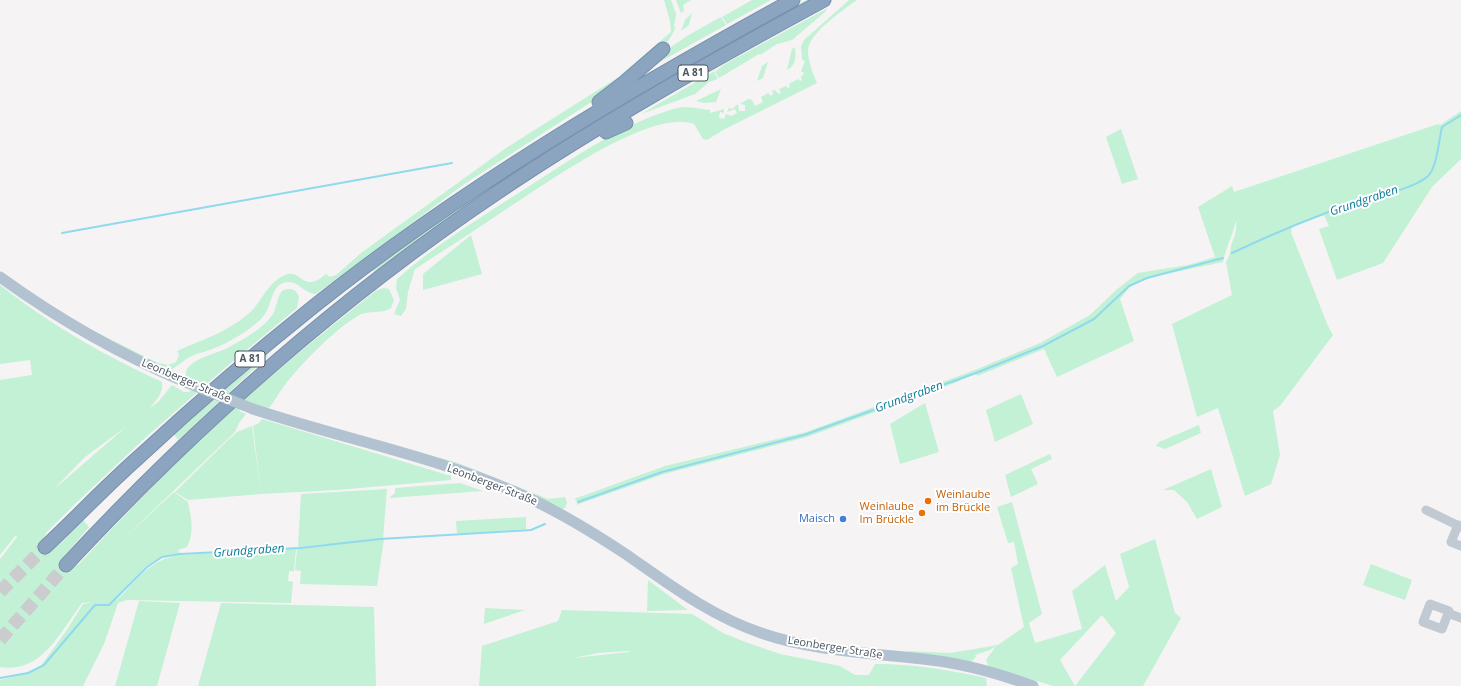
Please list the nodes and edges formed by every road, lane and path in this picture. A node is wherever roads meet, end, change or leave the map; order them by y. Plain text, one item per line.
1 (793, 0) edge
2 (824, 0) edge
3 (663, 49) dead end
4 (626, 123) dead end
5 (576, 124) junction
6 (564, 150) junction
7 (0, 277) edge
8 (1426, 510) dead end
9 (1459, 526) edge
10 (1461, 546) edge
11 (45, 547) tunnel mouth
12 (66, 565) tunnel mouth
13 (1448, 613) dead end
14 (1461, 618) edge
15 (1033, 686) edge

1 - 5 highway, A 81
2 - 6 highway, A 81
3 - 5 highway
4 - 6 highway
5 - 11 highway, A 81
6 - 12 highway, A 81
7 - 15 main road, Leonberger Straße, bridge
8 - 9 street
9 - 10 street
13 - 14 street

